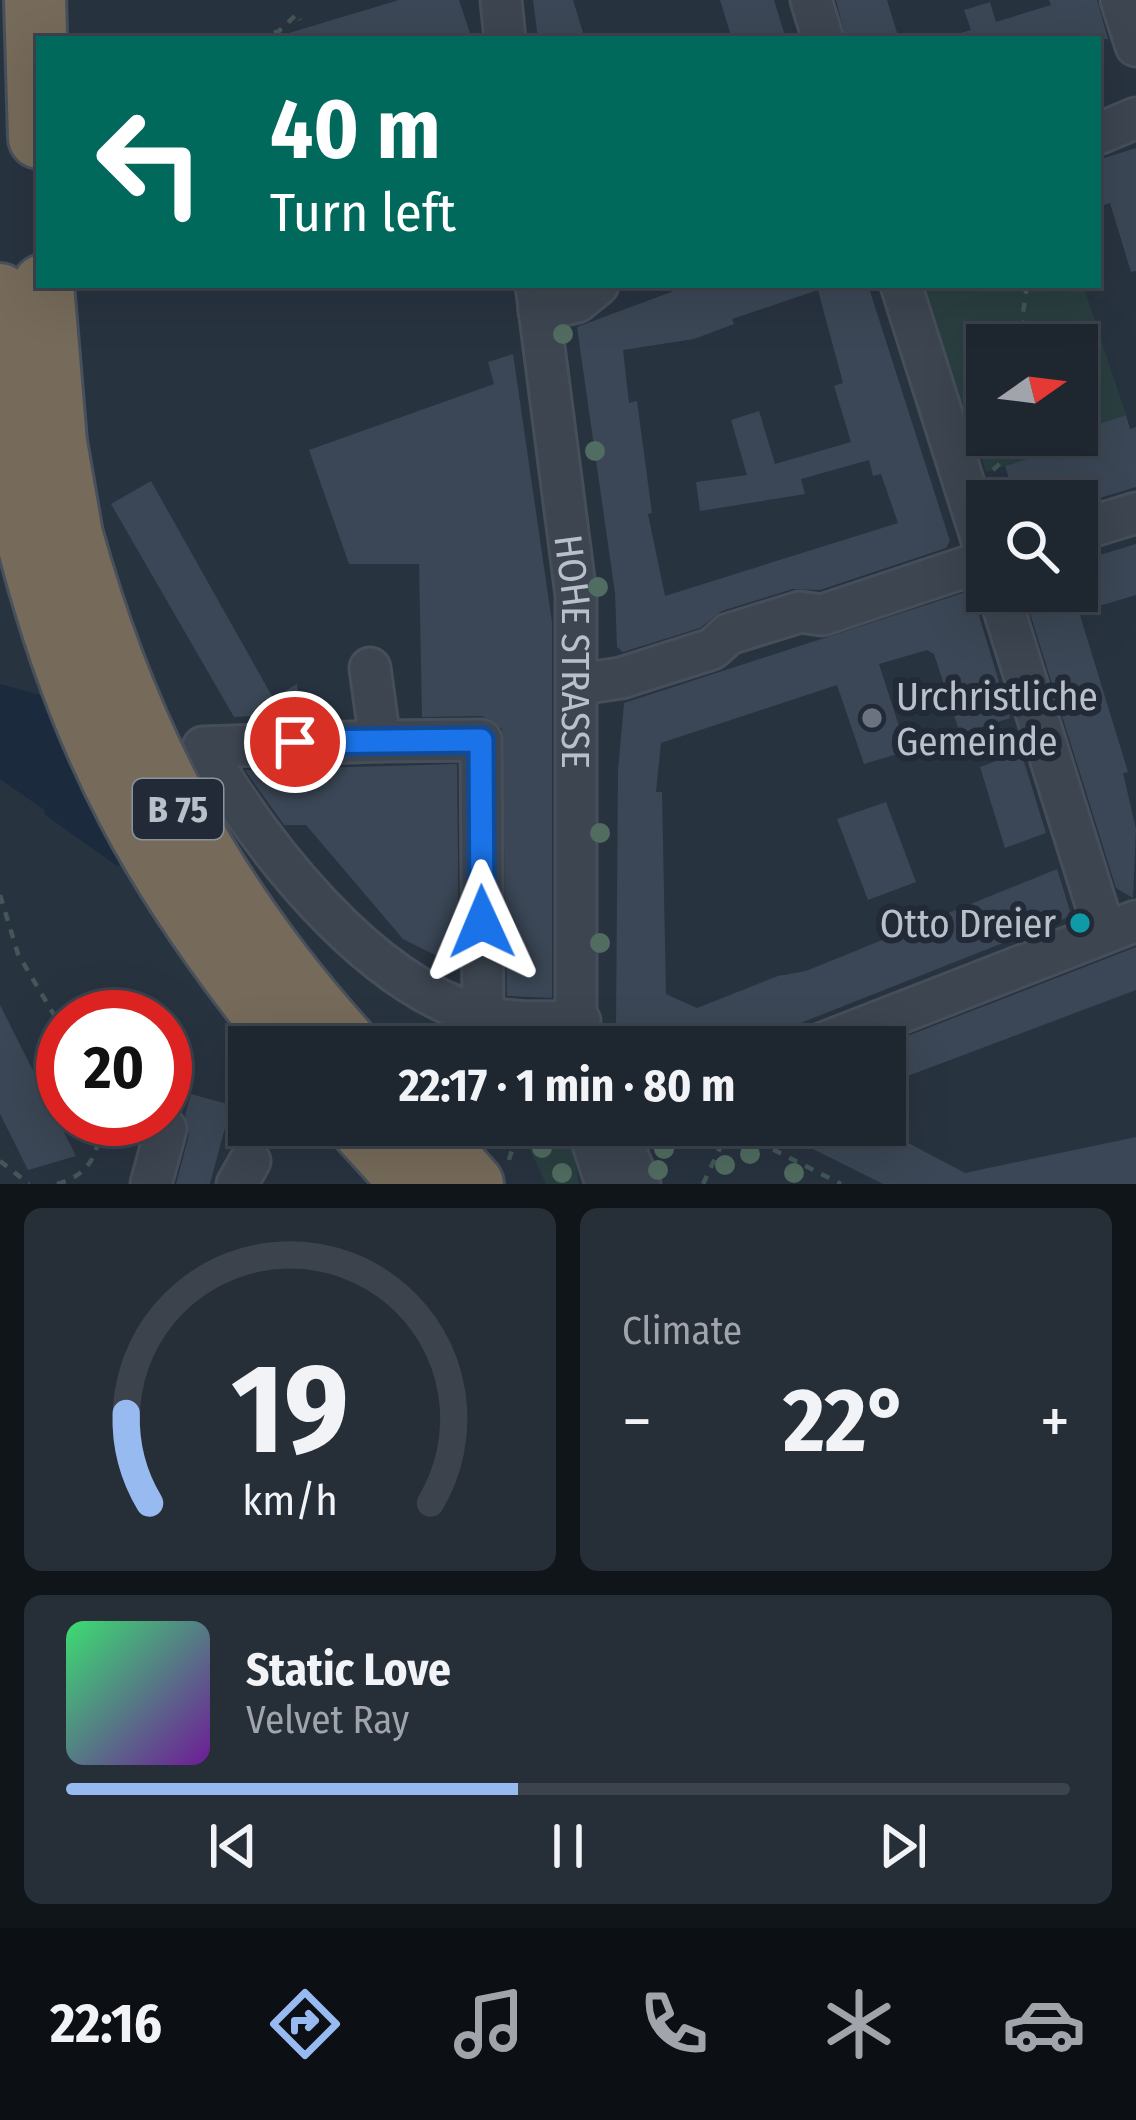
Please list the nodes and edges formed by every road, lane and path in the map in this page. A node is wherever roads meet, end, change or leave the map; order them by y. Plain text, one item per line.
1 (34, 0) edge
2 (501, 0) edge
3 (811, 0) edge
4 (1121, 0) edge
5 (301, 20) dead end
6 (265, 36) edge
7 (506, 36) edge
8 (822, 36) edge
9 (1136, 46) edge
10 (36, 56) edge
11 (1136, 118) edge
12 (1101, 133) edge
13 (44, 288) edge
14 (594, 288) edge
15 (902, 288) edge
16 (1027, 288) edge
17 (0, 294) edge
18 (537, 298) edge
19 (1023, 324) edge
20 (1008, 456) edge
21 (984, 477) dead end
22 (966, 491) edge
23 (1136, 513) edge
24 (1098, 525) edge
25 (50, 540) junction
26 (966, 565) edge
27 (1006, 612) edge
28 (370, 668) dead end
29 (580, 684) junction
30 (380, 741) junction
31 (0, 895) edge
32 (1120, 927) edge
33 (40, 990) edge
34 (483, 1016) junction
35 (273, 1026) edge
36 (333, 1026) edge
37 (528, 1026) edge
38 (582, 1026) edge
39 (867, 1026) edge
40 (98, 1146) edge
41 (161, 1146) edge
42 (377, 1146) edge
43 (450, 1146) edge
44 (506, 1146) edge
45 (603, 1146) edge
46 (614, 1146) edge
47 (719, 1146) edge
48 (765, 1146) edge
49 (0, 1161) edge
50 (490, 1174) edge
51 (29, 1184) edge
52 (57, 1184) edge
53 (151, 1184) edge
54 (412, 1184) edge
55 (606, 1184) edge
56 (640, 1184) edge
57 (703, 1184) edge
58 (841, 1184) edge

1 - 10 highway
2 - 7 street
3 - 8 street
4 - 9 street
5 - 6 path
11 - 12 street
13 - 25 highway, B 75
14 - 18 street
15 - 22 street
16 - 19 path
17 - 25 highway, B 75
18 - 29 street, HOHE STRASSE
20 - 21 path
23 - 24 street
25 - 35 highway, B 75, bridge
25 - 36 highway, B 75, bridge
26 - 29 street
27 - 32 street
28 - 30 street
29 - 38 street, HOHE STRASSE
30 - 34 street
30 - 34 street
31 - 33 path
32 - 39 street
34 - 37 street
40 - 52 path
41 - 53 street
42 - 54 highway
43 - 50 highway
44 - 50 path
45 - 55 street
46 - 56 street
47 - 57 path
48 - 58 path
49 - 51 path

